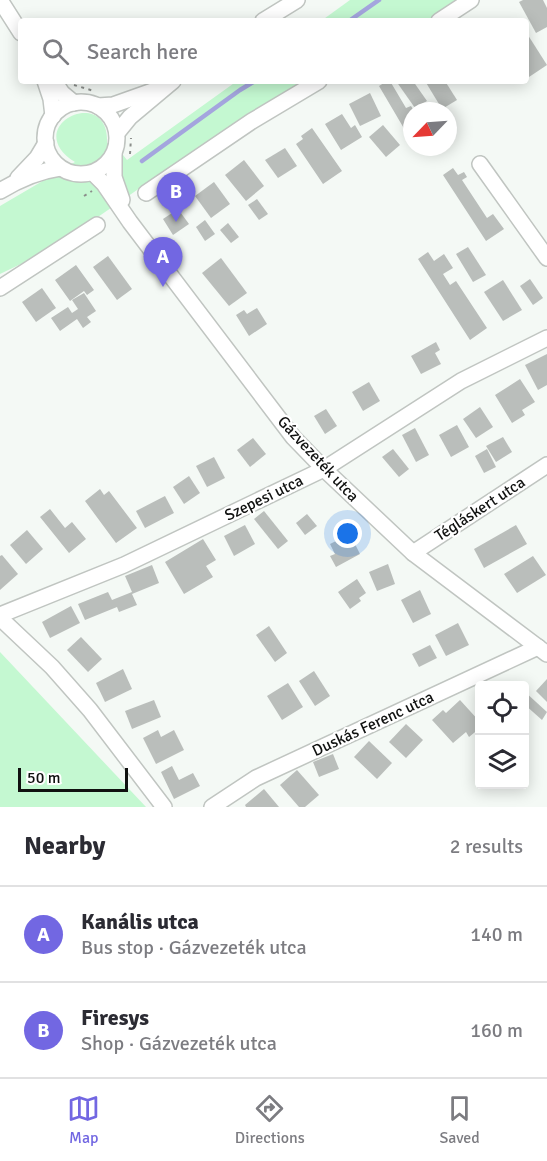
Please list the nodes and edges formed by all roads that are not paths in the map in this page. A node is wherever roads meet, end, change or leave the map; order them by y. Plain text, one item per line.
1 (0, 0) edge
2 (297, 0) edge
3 (471, 0) edge
4 (268, 18) edge
5 (444, 18) edge
6 (18, 28) edge
7 (46, 84) edge
8 (56, 84) edge
9 (168, 84) edge
10 (315, 84) edge
11 (74, 103) junction
12 (98, 106) junction
13 (53, 116) junction
14 (117, 133) junction
15 (46, 143) junction
16 (114, 155) junction
17 (480, 164) dead end
18 (60, 168) junction
19 (93, 173) junction
20 (14, 183) junction
21 (0, 191) edge
22 (146, 193) dead end
23 (130, 222) junction
24 (97, 225) dead end
25 (547, 258) edge
26 (0, 288) edge
27 (547, 338) edge
28 (547, 465) edge
29 (324, 470) junction
30 (413, 553) junction
31 (0, 616) edge
32 (542, 651) edge
33 (164, 807) edge
34 (212, 807) edge

1 - 6 street
2 - 4 street
3 - 5 street
7 - 13 street
8 - 11 street
9 - 12 street
9 - 14 street
10 - 22 street
11 - 12 street
11 - 13 street
12 - 14 street
13 - 15 street
14 - 16 street
15 - 18 street
15 - 20 street
16 - 19 street
16 - 23 street, Gázvezeték utca
17 - 25 street
18 - 19 street
18 - 20 street
19 - 23 street, Gázvezeték utca
20 - 21 street
23 - 29 street, Gázvezeték utca
24 - 26 street
27 - 29 street, Szepesi utca
28 - 30 street, Tégláskert utca
29 - 30 street, Gázvezeték utca
29 - 31 street, Szepesi utca
30 - 32 street, Gázvezeték utca
31 - 33 street
32 - 34 street, Duskás Ferenc utca

